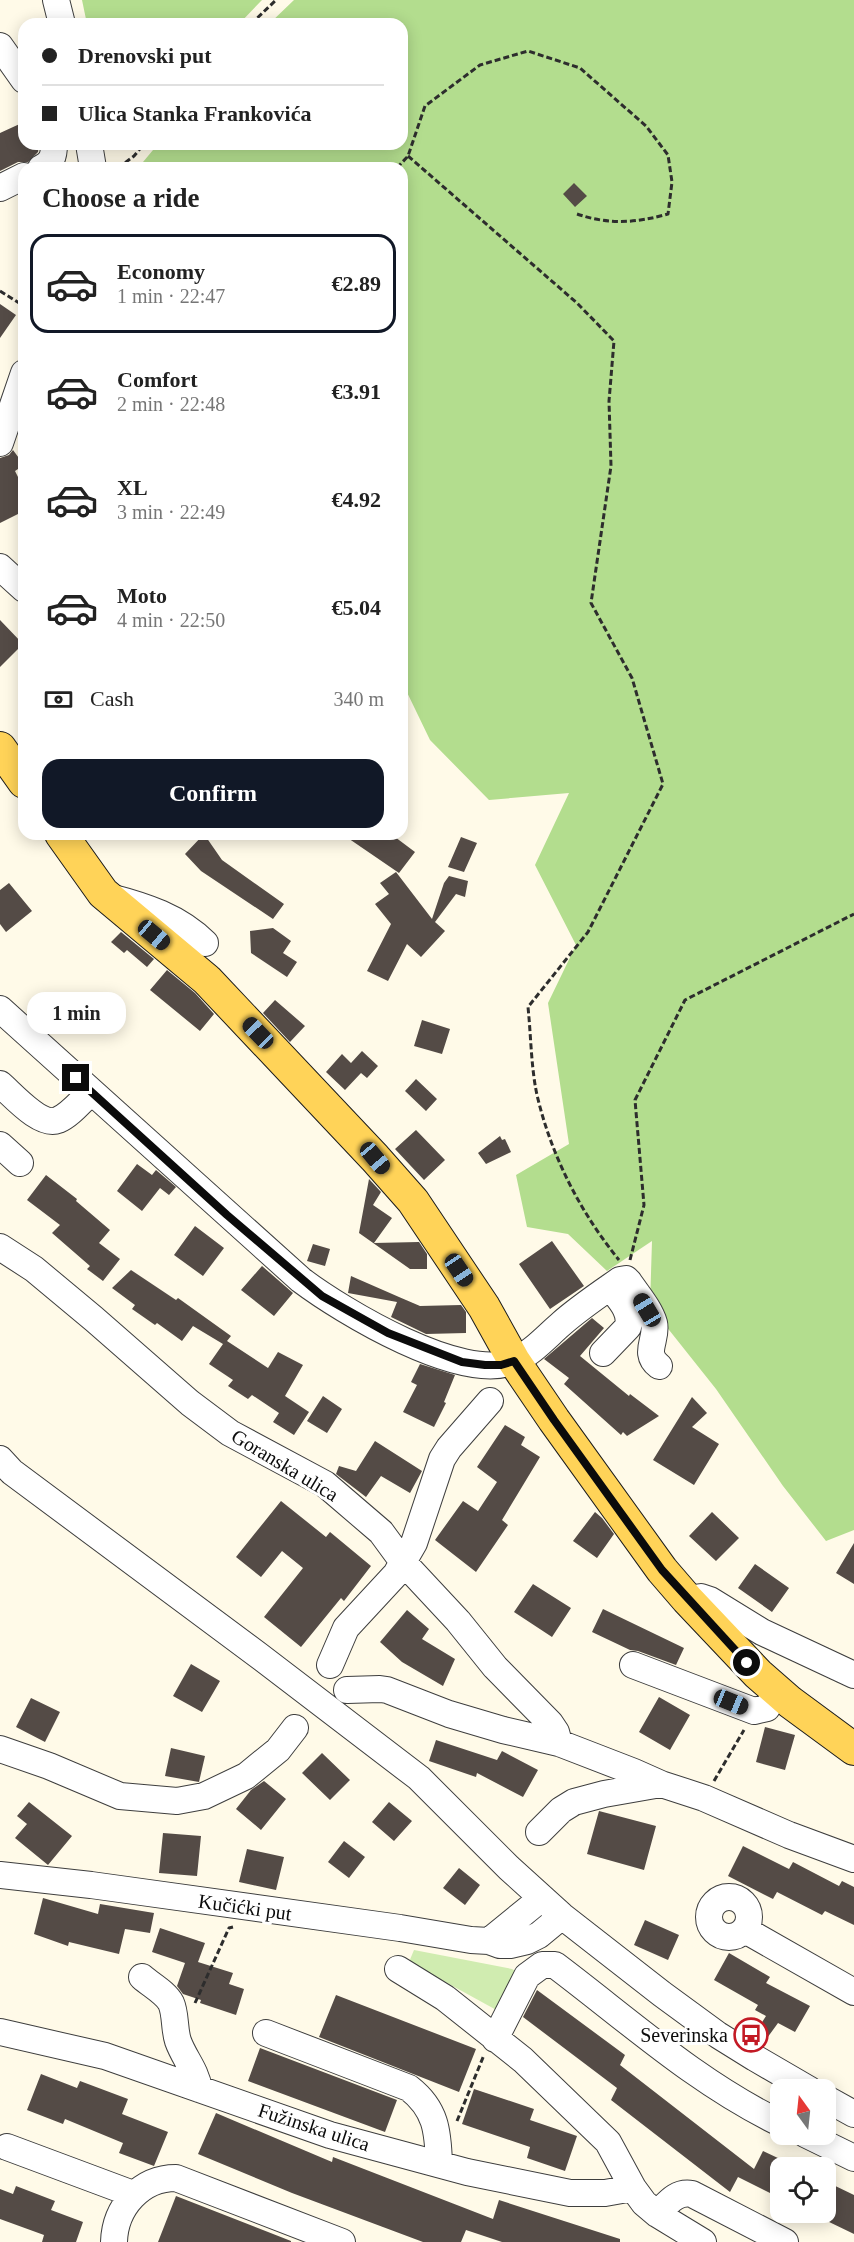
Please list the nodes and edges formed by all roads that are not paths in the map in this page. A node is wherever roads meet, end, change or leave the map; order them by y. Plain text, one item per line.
1 (56, 0) edge
2 (60, 18) edge
3 (0, 46) edge
4 (18, 72) edge
5 (18, 179) edge
6 (0, 188) edge
7 (18, 390) edge
8 (0, 443) edge
9 (0, 567) edge
10 (18, 584) edge
11 (0, 748) edge
12 (18, 774) edge
13 (65, 840) edge
14 (107, 896) junction
15 (205, 943) dead end
16 (0, 1009) edge
17 (0, 1084) edge
18 (91, 1092) junction
19 (0, 1145) edge
20 (20, 1163) dead end
21 (0, 1247) edge
22 (621, 1279) junction
23 (603, 1353) dead end
24 (514, 1361) junction
25 (659, 1366) dead end
26 (490, 1401) dead end
27 (0, 1459) edge
28 (403, 1562) junction
29 (687, 1599) junction
30 (330, 1665) dead end
31 (633, 1665) dead end
32 (854, 1675) edge
33 (347, 1690) dead end
34 (777, 1691) junction
35 (295, 1728) dead end
36 (559, 1743) junction
37 (854, 1748) edge
38 (0, 1749) edge
39 (661, 1785) junction
40 (538, 1832) dead end
41 (854, 1859) edge
42 (0, 1875) edge
43 (542, 1898) junction
44 (562, 1916) junction
45 (745, 1930) dead end
46 (489, 1941) junction
47 (398, 1969) dead end
48 (142, 1977) dead end
49 (854, 1992) edge
50 (0, 2032) edge
51 (266, 2033) dead end
52 (494, 2038) junction
53 (792, 2079) edge
54 (199, 2089) junction
55 (836, 2104) edge
56 (854, 2114) edge
57 (770, 2118) edge
58 (827, 2145) edge
59 (7, 2146) dead end
60 (854, 2158) edge
61 (439, 2164) junction
62 (633, 2188) junction
63 (133, 2194) junction
64 (657, 2214) junction
65 (114, 2242) edge
66 (342, 2242) edge
67 (703, 2242) edge
68 (785, 2242) edge

1 - 2 street
3 - 4 street
5 - 6 street
7 - 8 street
9 - 10 street
11 - 12 main road
13 - 14 main road
14 - 15 street
14 - 24 main road
16 - 18 street
17 - 18 street
18 - 24 street
19 - 20 street
21 - 28 street, Goranska ulica
22 - 23 street
22 - 24 street
22 - 25 street
24 - 29 main road
26 - 28 street
27 - 43 street
28 - 30 street
28 - 36 street, Goranska ulica
29 - 32 street
29 - 34 main road
31 - 34 street
33 - 36 street
34 - 37 main road
35 - 38 street
36 - 39 street
39 - 40 street
39 - 41 street
42 - 46 street, Kučićki put
43 - 44 street
43 - 46 street
44 - 46 street, Kučićki put
44 - 53 street
45 - 49 street
47 - 52 street
48 - 54 street
50 - 54 street, Fužinska ulica
51 - 61 street
52 - 57 street
52 - 62 street
54 - 61 street, Fužinska ulica
55 - 56 street
58 - 60 street
59 - 63 street
61 - 62 street, Fužinska ulica
62 - 64 street
63 - 65 street
63 - 66 street
64 - 67 street
64 - 68 street

